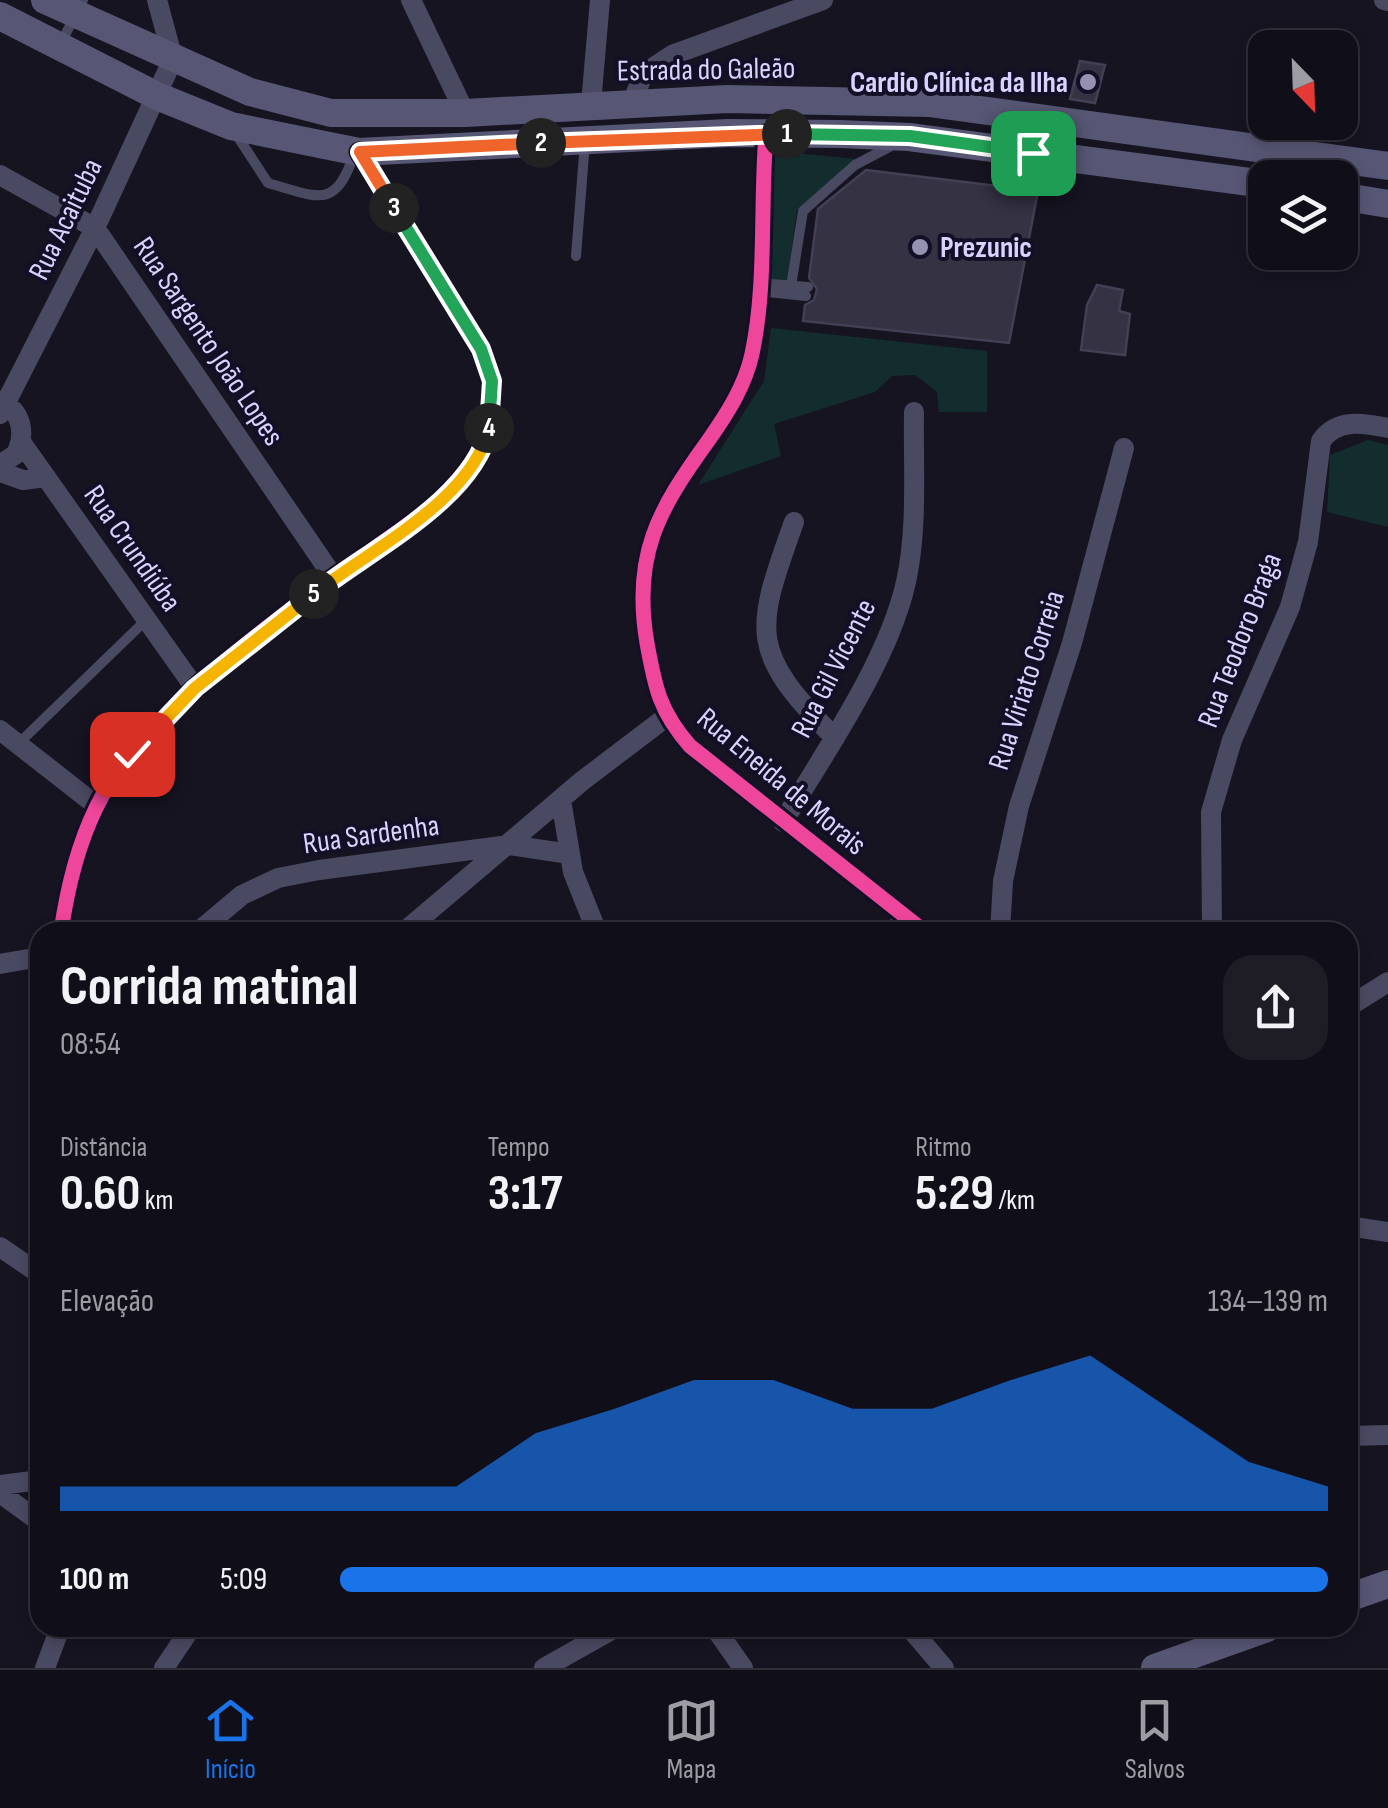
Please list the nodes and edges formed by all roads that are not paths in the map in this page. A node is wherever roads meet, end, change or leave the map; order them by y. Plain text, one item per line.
1 (44, 0) edge
2 (157, 0) edge
3 (411, 0) edge
4 (600, 0) edge
5 (823, 0) edge
6 (80, 8) edge
7 (0, 16) edge
8 (59, 46) junction
9 (174, 58) junction
10 (157, 96) junction
11 (634, 101) junction
12 (929, 103) junction
13 (591, 104) junction
14 (464, 113) junction
15 (231, 126) junction
16 (766, 134) junction
17 (910, 136) junction
18 (586, 141) junction
19 (357, 152) junction
20 (1388, 166) edge
21 (0, 175) edge
22 (1248, 182) edge
23 (1358, 199) edge
24 (1388, 204) edge
25 (95, 228) junction
26 (576, 256) dead end
27 (790, 286) junction
28 (758, 287) junction
29 (2, 406) edge
30 (914, 412) dead end
31 (1388, 428) edge
32 (21, 442) junction
33 (1124, 448) dead end
34 (0, 468) edge
35 (46, 477) junction
36 (794, 522) dead end
37 (334, 578) junction
38 (146, 619) junction
39 (195, 688) junction
40 (665, 718) junction
41 (0, 730) edge
42 (836, 738) junction
43 (18, 744) junction
44 (561, 800) junction
45 (97, 806) junction
46 (782, 822) junction
47 (509, 845) junction
48 (570, 854) junction
49 (901, 914) junction
50 (63, 922) edge
51 (210, 922) edge
52 (416, 922) edge
53 (594, 922) edge
54 (895, 922) edge
55 (912, 922) edge
56 (1001, 922) edge
57 (1212, 922) edge
58 (30, 959) edge
59 (0, 964) edge
60 (1388, 982) edge
61 (1358, 1002) edge
62 (1358, 1228) edge
63 (1388, 1232) edge
64 (0, 1247) edge
65 (30, 1267) edge
66 (1388, 1435) edge
67 (1358, 1436) edge
68 (30, 1481) edge
69 (0, 1485) edge
70 (0, 1493) edge
71 (30, 1515) edge
72 (1388, 1584) edge
73 (1358, 1594) edge
74 (57, 1637) edge
75 (184, 1637) edge
76 (598, 1637) edge
77 (720, 1637) edge
78 (918, 1637) edge
79 (1242, 1637) edge
80 (45, 1668) edge
81 (164, 1668) edge
82 (544, 1668) edge
83 (744, 1668) edge
84 (944, 1668) edge
85 (1155, 1668) edge

1 - 6 main road, Estrada do Galeão
2 - 9 street
3 - 14 street
4 - 13 street
5 - 11 street
6 - 8 lane
6 - 9 main road, Estrada do Galeão
7 - 8 main road
8 - 10 main road
9 - 10 street, Rua Acaituba
9 - 14 main road, Estrada do Galeão
10 - 15 main road
10 - 25 street, Rua Acaituba
11 - 12 main road, Estrada do Galeão
11 - 13 main road, Estrada do Galeão
12 - 16 main road
12 - 20 main road, Estrada do Galeão
13 - 14 main road, Estrada do Galeão
15 - 19 main road
15 - 19 lane
16 - 17 main road
16 - 18 main road
16 - 28 street, Rua Eneida de Morais
17 - 22 main road
17 - 27 lane
18 - 19 main road
18 - 26 lane
19 - 37 street
21 - 25 street, Rua Sargento João Lopes
23 - 24 main road
25 - 29 street, Rua Acaituba
25 - 37 street, Rua Sargento João Lopes
27 - 28 lane
27 - 28 lane
28 - 40 street, Rua Eneida de Morais
29 - 32 street, Rua Crundiúba
30 - 42 street, Rua Gil Vicente
31 - 57 street, Rua Teodoro Braga
32 - 34 street
32 - 35 street, Rua Crundiúba
33 - 56 street, Rua Viriato Correia
34 - 35 street
35 - 38 street, Rua Crundiúba
36 - 42 street
37 - 39 street
38 - 39 street, Rua Crundiúba
38 - 43 lane
39 - 45 street
40 - 44 street
40 - 46 street, Rua Eneida de Morais
41 - 43 street
42 - 46 street, Rua Gil Vicente
43 - 45 street
44 - 47 street
44 - 48 street
45 - 50 street
46 - 49 street, Rua Eneida de Morais
47 - 48 street, Rua Sardenha
47 - 51 street, Rua Sardenha
47 - 52 street
48 - 53 street
49 - 54 lane
49 - 55 street, Rua Eneida de Morais
58 - 59 street
60 - 61 street
62 - 63 street
64 - 65 street
66 - 67 street
68 - 69 street
70 - 71 street
72 - 73 main road
74 - 80 street
75 - 81 street
76 - 82 street
77 - 83 street
78 - 84 street
79 - 85 main road

